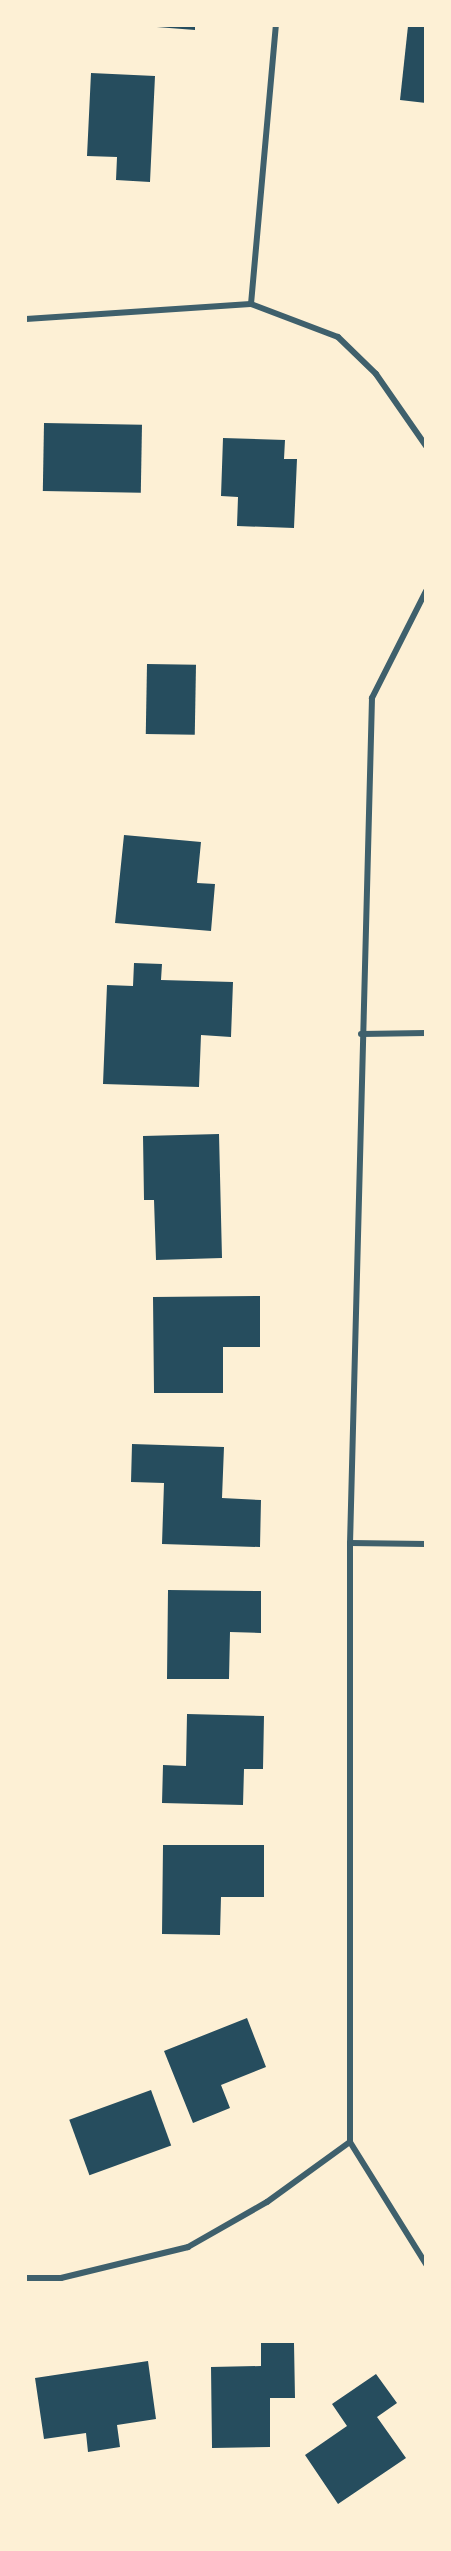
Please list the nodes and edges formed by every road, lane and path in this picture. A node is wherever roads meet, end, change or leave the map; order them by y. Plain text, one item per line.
1 (276, 26) edge
2 (251, 303) junction
3 (26, 319) edge
4 (426, 446) edge
5 (426, 591) edge
6 (426, 1033) edge
7 (361, 1034) junction
8 (350, 1543) junction
9 (426, 1544) edge
10 (350, 2142) junction
11 (426, 2264) edge
12 (26, 2278) edge

1 - 2 street
2 - 3 street
2 - 4 street
5 - 7 street
6 - 7 street
7 - 8 street
8 - 9 street
8 - 10 street
10 - 11 street
10 - 12 street

